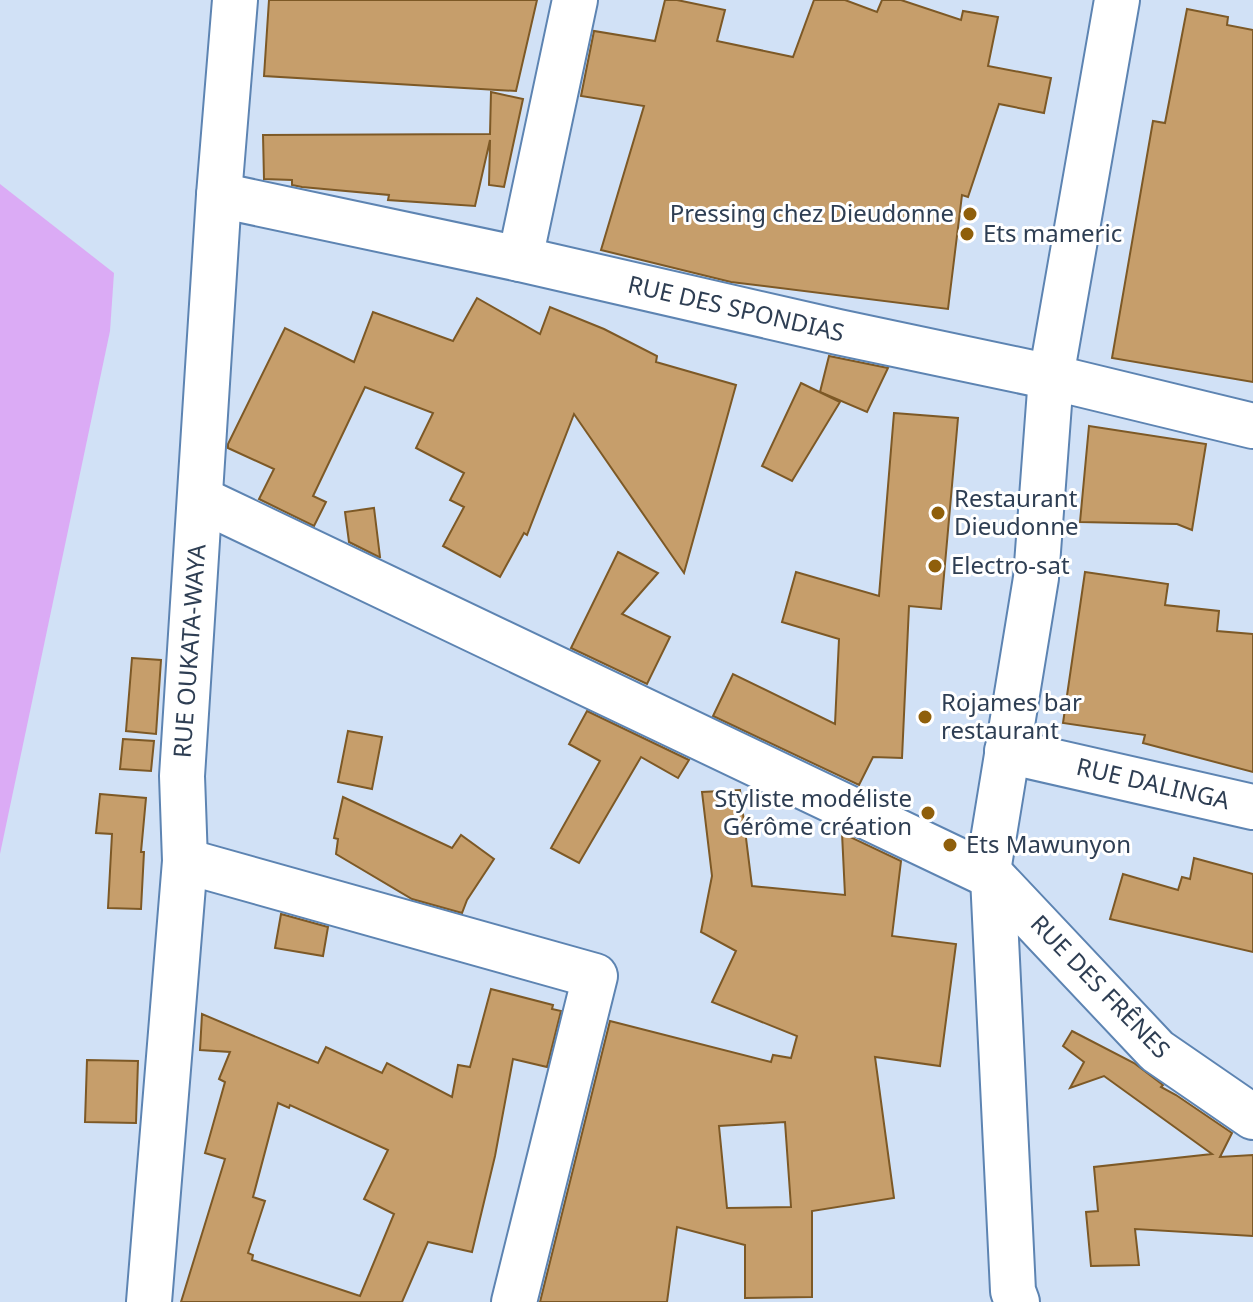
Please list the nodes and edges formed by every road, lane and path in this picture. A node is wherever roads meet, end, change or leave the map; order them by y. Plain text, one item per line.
1 (235, 0) edge
2 (575, 0) edge
3 (1117, 0) edge
4 (219, 195) junction
5 (520, 259) junction
6 (1051, 377) junction
7 (1253, 426) edge
8 (200, 499) junction
9 (1007, 751) junction
10 (1253, 807) edge
11 (185, 861) junction
12 (993, 877) junction
13 (1253, 1117) edge
14 (149, 1302) edge
15 (514, 1302) edge
16 (1017, 1302) edge

1 - 4 street, RUE OUKATA-WAYA
2 - 5 street
3 - 6 street
4 - 5 street, RUE DES SPONDIAS
4 - 8 street, RUE OUKATA-WAYA
5 - 6 street, RUE DES SPONDIAS
6 - 7 street, RUE DES SPONDIAS
6 - 9 street
8 - 11 street, RUE OUKATA-WAYA
8 - 12 street
9 - 10 street, RUE DALINGA
9 - 12 street
11 - 14 street, RUE OUKATA-WAYA
11 - 15 street
12 - 13 street, RUE DES FRÊNES
12 - 16 street

